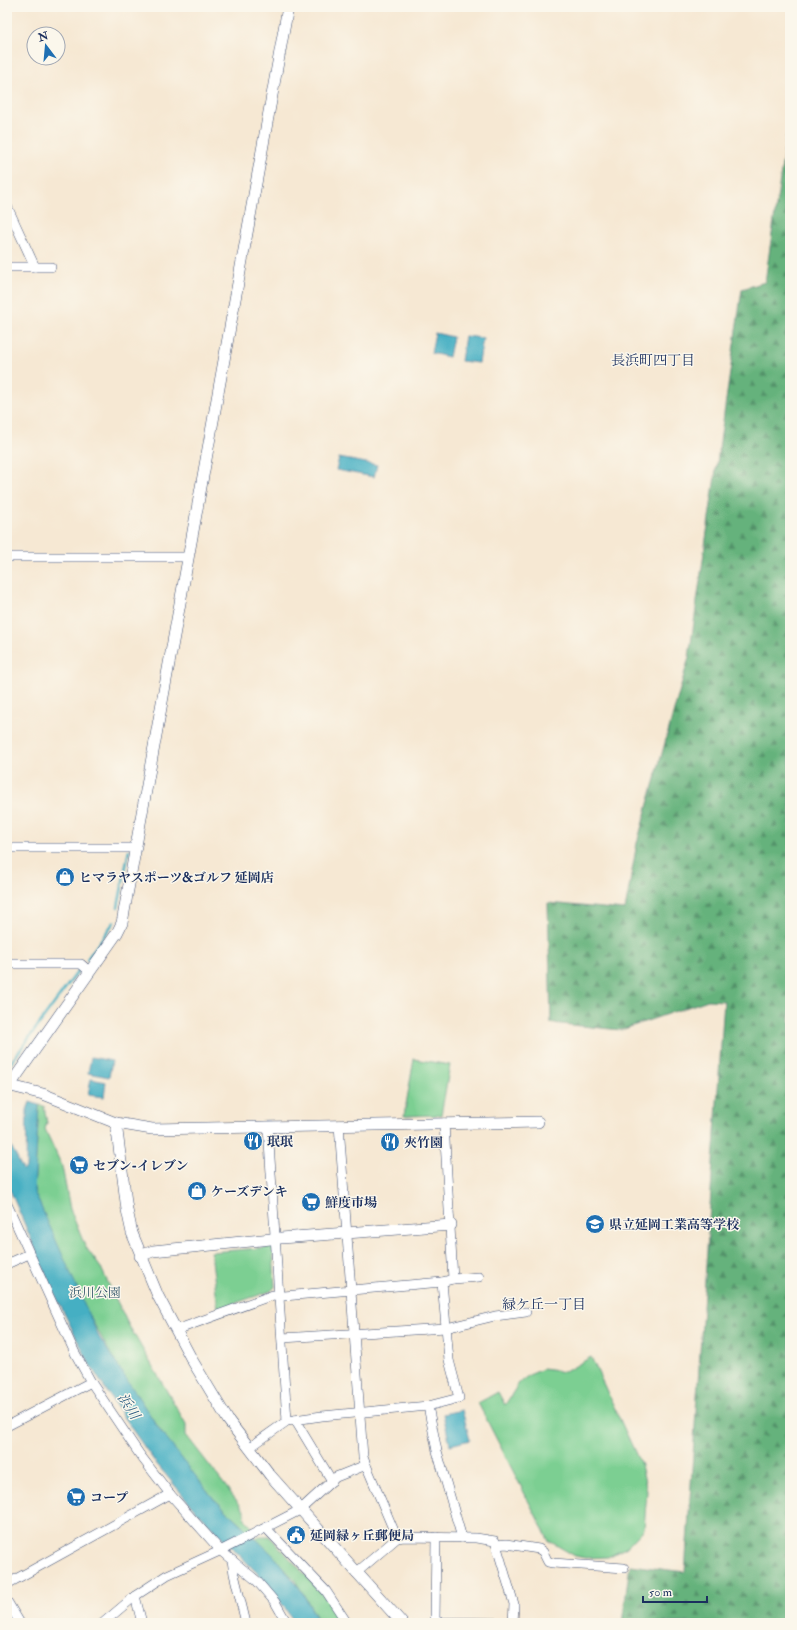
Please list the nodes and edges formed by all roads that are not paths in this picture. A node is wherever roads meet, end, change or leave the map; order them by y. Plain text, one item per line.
1 (288, 7) edge
2 (7, 206) edge
3 (7, 267) edge
4 (35, 267) junction
5 (51, 267) dead end
6 (7, 557) edge
7 (188, 557) junction
8 (7, 848) edge
9 (135, 848) junction
10 (7, 964) edge
11 (90, 972) junction
12 (8, 1085) edge
13 (538, 1122) dead end
14 (116, 1123) junction
15 (444, 1123) junction
16 (339, 1125) junction
17 (268, 1127) junction
18 (7, 1204) edge
19 (451, 1225) junction
20 (347, 1233) junction
21 (276, 1240) junction
22 (29, 1254) junction
23 (140, 1256) junction
24 (7, 1264) edge
25 (479, 1277) dead end
26 (453, 1279) junction
27 (442, 1282) junction
28 (352, 1290) junction
29 (279, 1294) junction
30 (526, 1312) dead end
31 (446, 1328) junction
32 (176, 1330) junction
33 (353, 1334) junction
34 (282, 1338) junction
35 (91, 1382) junction
36 (428, 1406) junction
37 (359, 1412) junction
38 (291, 1421) junction
39 (7, 1426) edge
40 (249, 1448) junction
41 (366, 1465) junction
42 (332, 1481) junction
43 (170, 1494) junction
44 (300, 1510) junction
45 (266, 1528) junction
46 (436, 1537) junction
47 (397, 1538) junction
48 (462, 1538) junction
49 (497, 1545) junction
50 (223, 1550) junction
51 (232, 1560) junction
52 (624, 1568) dead end
53 (356, 1573) junction
54 (7, 1584) edge
55 (135, 1596) junction
56 (7, 1601) edge
57 (435, 1622) edge
58 (20, 1623) edge
59 (103, 1623) edge
60 (142, 1623) edge
61 (246, 1623) edge
62 (288, 1623) edge
63 (347, 1623) edge
64 (402, 1623) edge
65 (513, 1623) edge

1 - 7 street
2 - 4 street
3 - 4 street
4 - 5 street
6 - 7 street
7 - 9 street
8 - 9 street
9 - 11 street
10 - 11 street
11 - 12 street
12 - 14 street
13 - 15 street
14 - 17 street
14 - 23 street
15 - 16 street
15 - 19 street
16 - 17 street
16 - 20 street
17 - 21 street
18 - 22 street
19 - 20 street
19 - 26 street
20 - 21 street
20 - 28 street
21 - 23 street
21 - 29 street
22 - 24 street
22 - 35 street
23 - 32 street
25 - 26 street
26 - 27 street
27 - 28 street
27 - 31 street
28 - 29 street
28 - 33 street
29 - 32 street
29 - 34 street
30 - 31 street
31 - 33 street
31 - 36 street
32 - 40 street
33 - 34 street
33 - 37 street
34 - 38 street
35 - 39 street
35 - 43 street
36 - 37 street
36 - 48 street
37 - 38 street
37 - 41 street
38 - 40 street
38 - 42 street
40 - 44 street
41 - 42 street
41 - 47 street
42 - 44 street
43 - 50 street
43 - 54 street
44 - 45 street
44 - 53 street
45 - 50 street
45 - 63 street
46 - 47 street
46 - 48 street
46 - 57 street
47 - 53 street
48 - 49 street
49 - 52 street
49 - 65 street
50 - 51 street
50 - 55 street
51 - 61 street
51 - 62 street
53 - 64 street
55 - 59 street
55 - 60 street
56 - 58 street
57 - 65 street

